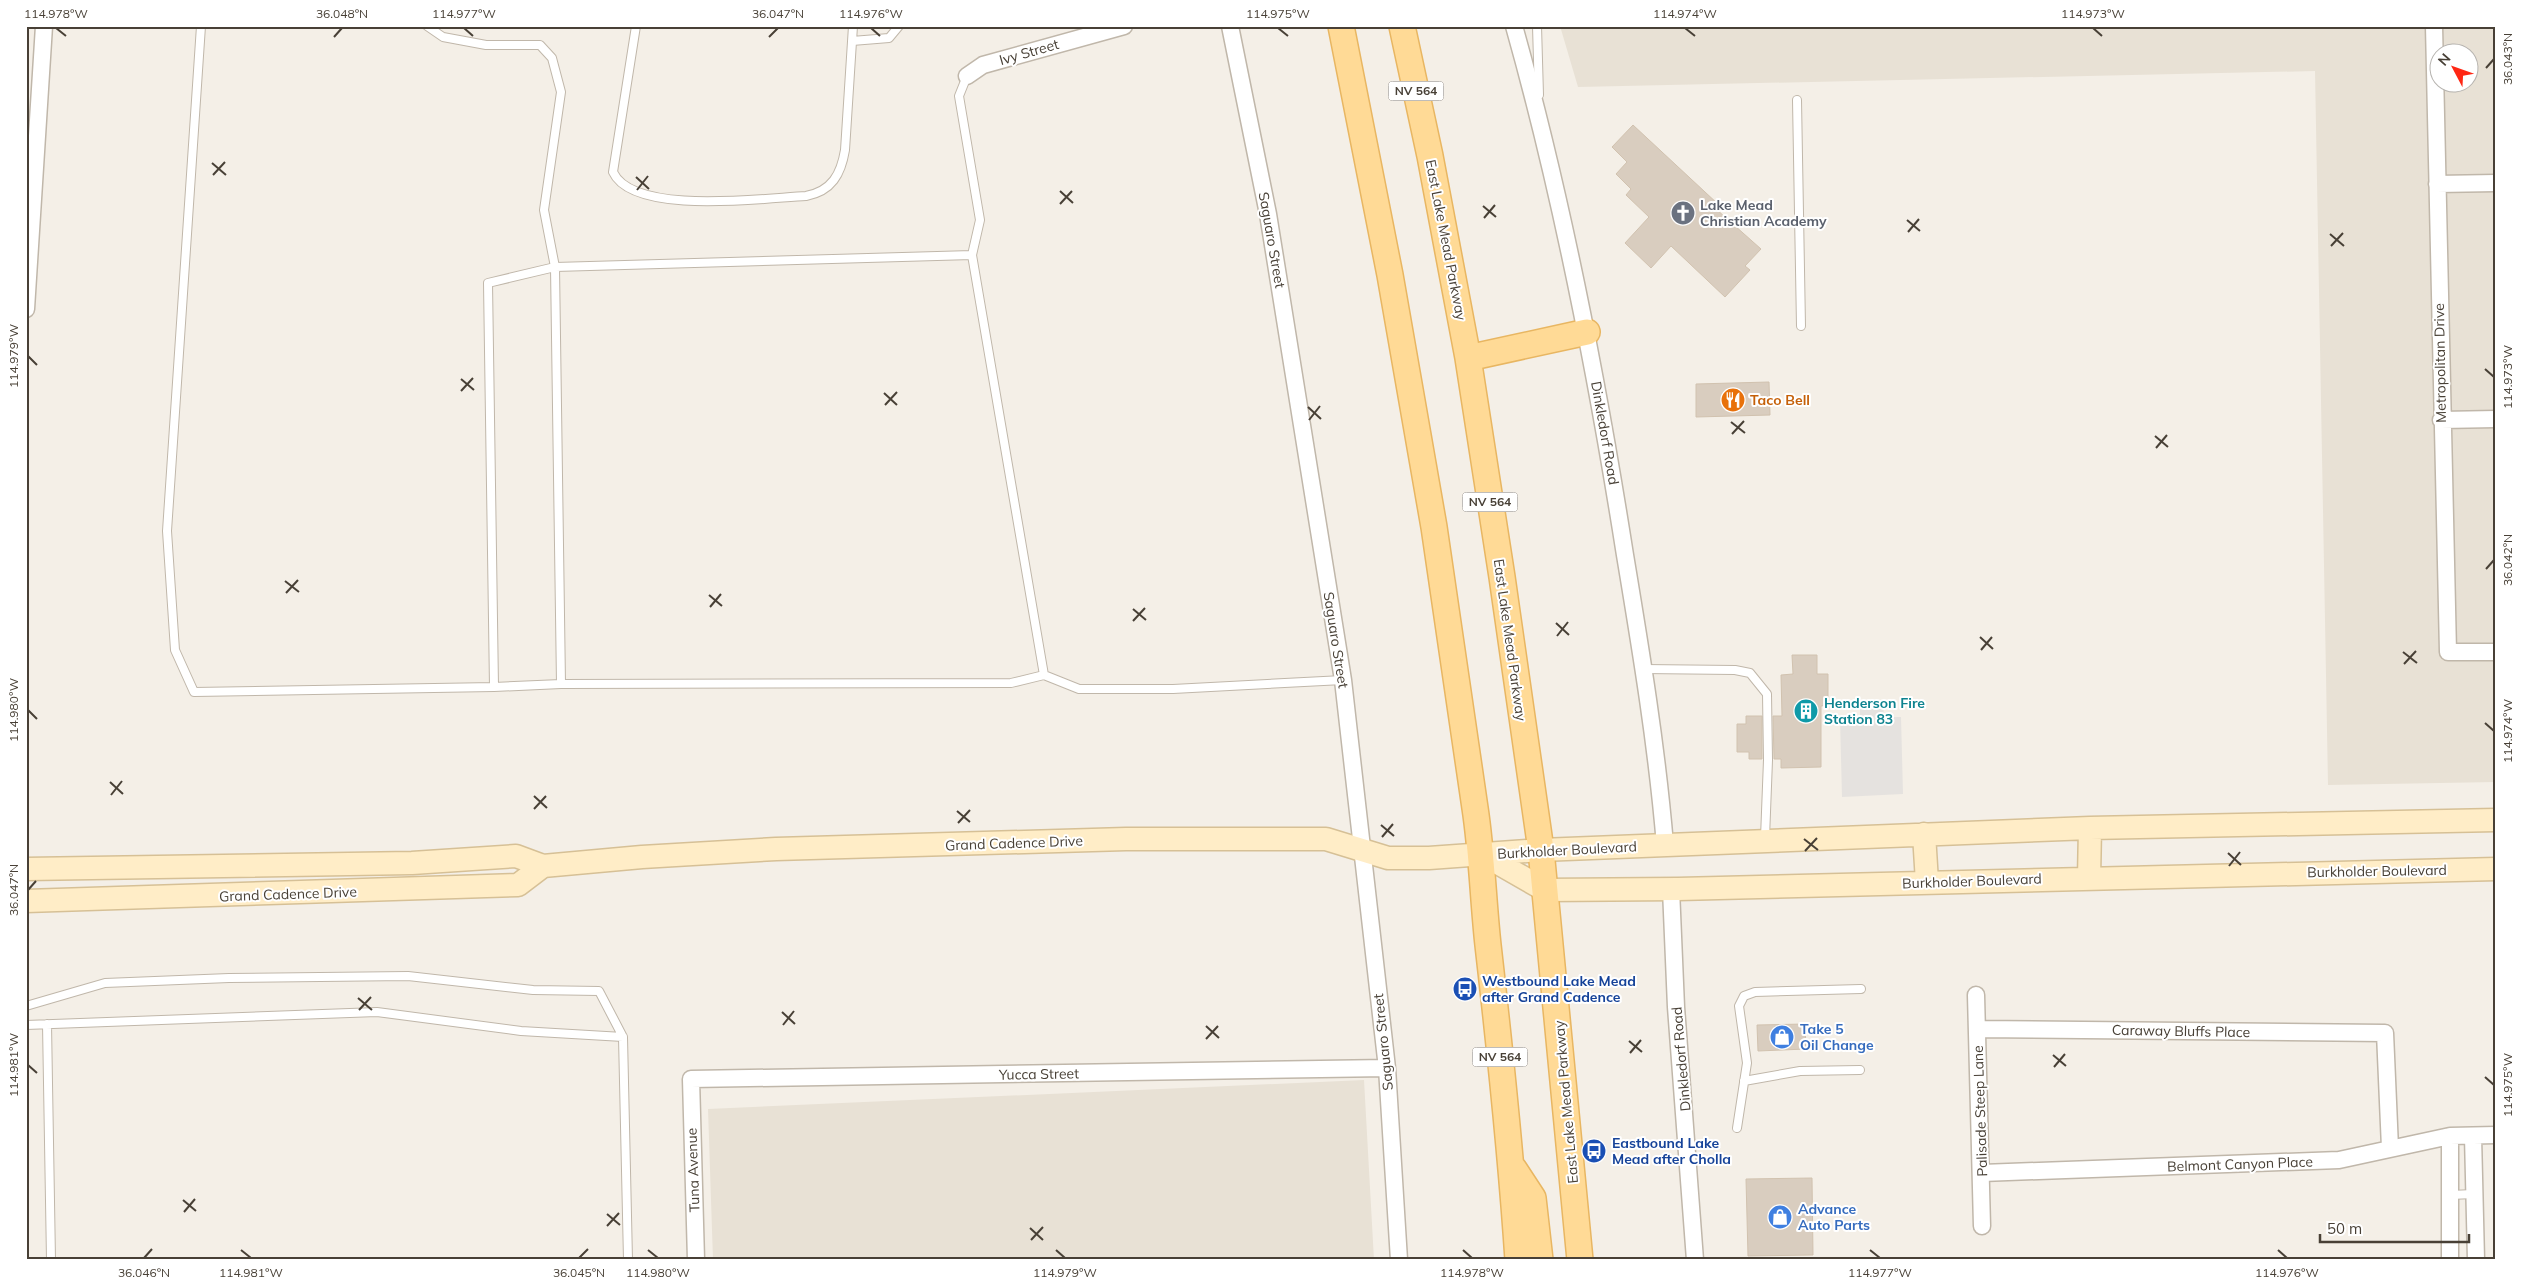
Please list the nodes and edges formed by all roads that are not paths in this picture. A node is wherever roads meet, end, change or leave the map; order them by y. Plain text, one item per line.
1 (44, 26) edge
2 (201, 26) edge
3 (426, 26) edge
4 (636, 26) edge
5 (853, 26) edge
6 (898, 26) edge
7 (1124, 26) edge
8 (1230, 26) edge
9 (1341, 26) edge
10 (1402, 26) edge
11 (1514, 26) edge
12 (1537, 26) edge
13 (2434, 26) edge
14 (852, 41) junction
15 (967, 76) joint
16 (1798, 100) dead end
17 (1539, 115) junction
18 (2496, 183) edge
19 (2437, 184) junction
20 (29, 226) edge
21 (972, 255) junction
22 (555, 267) junction
23 (26, 309) edge
24 (1801, 326) dead end
25 (1587, 332) junction
26 (1468, 358) junction
27 (2496, 419) edge
28 (2441, 420) junction
29 (2496, 652) edge
30 (1644, 669) junction
31 (1044, 675) junction
32 (1343, 680) junction
33 (561, 684) junction
34 (494, 687) junction
35 (2496, 820) edge
36 (2090, 828) junction
37 (1924, 834) junction
38 (1765, 841) junction
39 (1665, 845) junction
40 (1362, 850) junction
41 (1540, 850) junction
42 (1482, 854) junction
43 (543, 866) junction
44 (26, 869) edge
45 (2496, 869) edge
46 (2089, 878) junction
47 (1927, 882) junction
48 (1670, 889) junction
49 (1545, 890) junction
50 (26, 901) edge
51 (1861, 989) dead end
52 (1976, 995) dead end
53 (26, 1006) edge
54 (47, 1024) junction
55 (26, 1025) edge
56 (1977, 1029) junction
57 (623, 1037) junction
58 (1387, 1068) junction
59 (1860, 1070) dead end
60 (691, 1080) joint
61 (1744, 1081) junction
62 (1738, 1128) dead end
63 (2450, 1136) junction
64 (2473, 1136) junction
65 (2496, 1136) edge
66 (2390, 1148) junction
67 (1512, 1167) junction
68 (1982, 1173) junction
69 (2474, 1194) junction
70 (2450, 1195) junction
71 (1982, 1226) dead end
72 (51, 1260) edge
73 (628, 1260) edge
74 (696, 1260) edge
75 (1399, 1260) edge
76 (1518, 1260) edge
77 (1540, 1260) edge
78 (1580, 1260) edge
79 (1695, 1260) edge
80 (2450, 1260) edge
81 (2476, 1260) edge

1 - 20 street
2 - 34 lane
3 - 22 lane
4 - 14 lane
5 - 14 lane
6 - 14 lane
7 - 15 street, Ivy Street
8 - 32 street, Saguaro Street
9 - 42 main road, NV 564
10 - 26 main road, East Lake Mead Parkway / NV 564
11 - 17 street, Dinkledorf Road
12 - 17 lane
13 - 19 street, Metropolitan Drive
15 - 21 lane
16 - 24 lane
17 - 25 street, Dinkledorf Road
18 - 19 street
19 - 28 street, Metropolitan Drive
20 - 23 street
21 - 22 lane
21 - 31 lane
22 - 33 lane
22 - 34 lane
25 - 26 main road
25 - 30 street, Dinkledorf Road
26 - 41 main road, East Lake Mead Parkway / NV 564
27 - 28 street
28 - 29 street, Metropolitan Drive
30 - 38 lane
30 - 39 street, Dinkledorf Road
31 - 32 lane
31 - 33 lane
32 - 40 street, Saguaro Street
33 - 34 lane
35 - 36 main road, Burkholder Boulevard
36 - 37 main road, Burkholder Boulevard
36 - 46 main road
37 - 38 main road, Burkholder Boulevard
37 - 47 main road
38 - 39 main road, Burkholder Boulevard
39 - 41 main road, Burkholder Boulevard
40 - 42 main road, Grand Cadence Drive
40 - 43 main road, Grand Cadence Drive
40 - 58 street, Saguaro Street
41 - 42 main road, Burkholder Boulevard
41 - 49 main road, East Lake Mead Parkway / NV 564
42 - 49 main road, Burkholder Boulevard
42 - 67 main road, NV 564
43 - 44 main road, Grand Cadence Drive
43 - 50 main road, Grand Cadence Drive
45 - 46 main road, Burkholder Boulevard
46 - 47 main road, Burkholder Boulevard
47 - 48 main road, Burkholder Boulevard
48 - 49 main road, Burkholder Boulevard
48 - 79 street, Dinkledorf Road
49 - 78 main road, East Lake Mead Parkway / NV 564
51 - 61 lane
52 - 56 street, Palisade Steep Lane
53 - 57 lane
54 - 55 lane
54 - 57 lane
54 - 72 lane
56 - 66 street, Caraway Bluffs Place
56 - 68 street, Palisade Steep Lane
57 - 73 lane
58 - 60 street, Yucca Street
58 - 75 street, Saguaro Street
59 - 61 lane
60 - 74 street, Tuna Avenue
61 - 62 lane
63 - 64 street, Belmont Canyon Place
63 - 66 street, Belmont Canyon Place
63 - 70 street
64 - 65 street, Belmont Canyon Place
64 - 69 street
66 - 68 street, Belmont Canyon Place
67 - 76 main road, NV 564
67 - 77 main road
68 - 71 street, Palisade Steep Lane
69 - 70 lane
69 - 81 street
70 - 80 street

